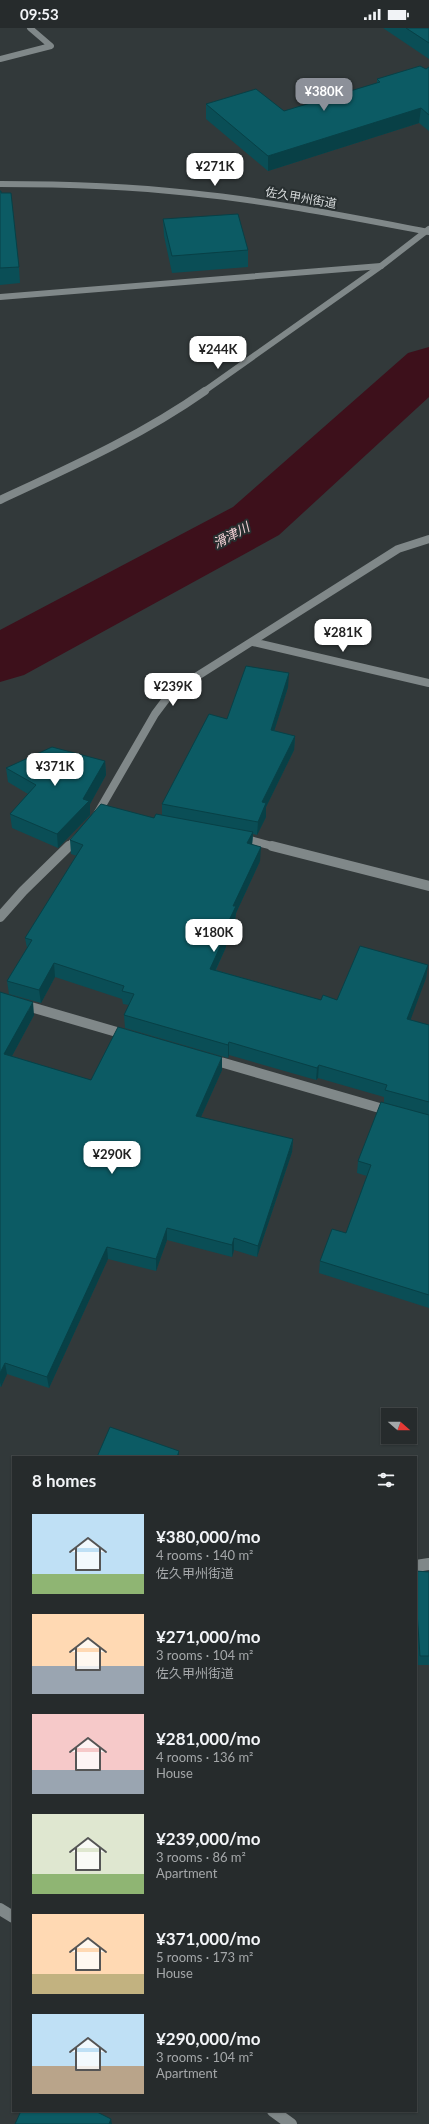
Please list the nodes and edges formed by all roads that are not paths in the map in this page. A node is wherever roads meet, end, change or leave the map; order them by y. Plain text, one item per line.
1 (30, 28) edge
2 (0, 59) edge
3 (0, 184) edge
4 (428, 230) edge
5 (381, 266) junction
6 (0, 297) edge
7 (0, 500) edge
8 (429, 539) edge
9 (253, 642) junction
10 (429, 683) edge
11 (228, 835) edge
12 (429, 886) edge
13 (0, 917) edge
14 (0, 998) edge
15 (137, 1038) edge
16 (198, 1056) edge
17 (401, 1114) edge
18 (429, 1564) edge
19 (417, 1566) edge
20 (0, 1909) edge
21 (12, 1916) edge
22 (274, 2112) edge
23 (291, 2124) edge

1 - 2 street
3 - 4 street, 佐久甲州街道
4 - 5 street
5 - 6 street
5 - 7 street
8 - 9 street
9 - 10 street
9 - 13 street
11 - 12 street
14 - 15 street
16 - 17 street
18 - 19 street
20 - 21 street
22 - 23 street

